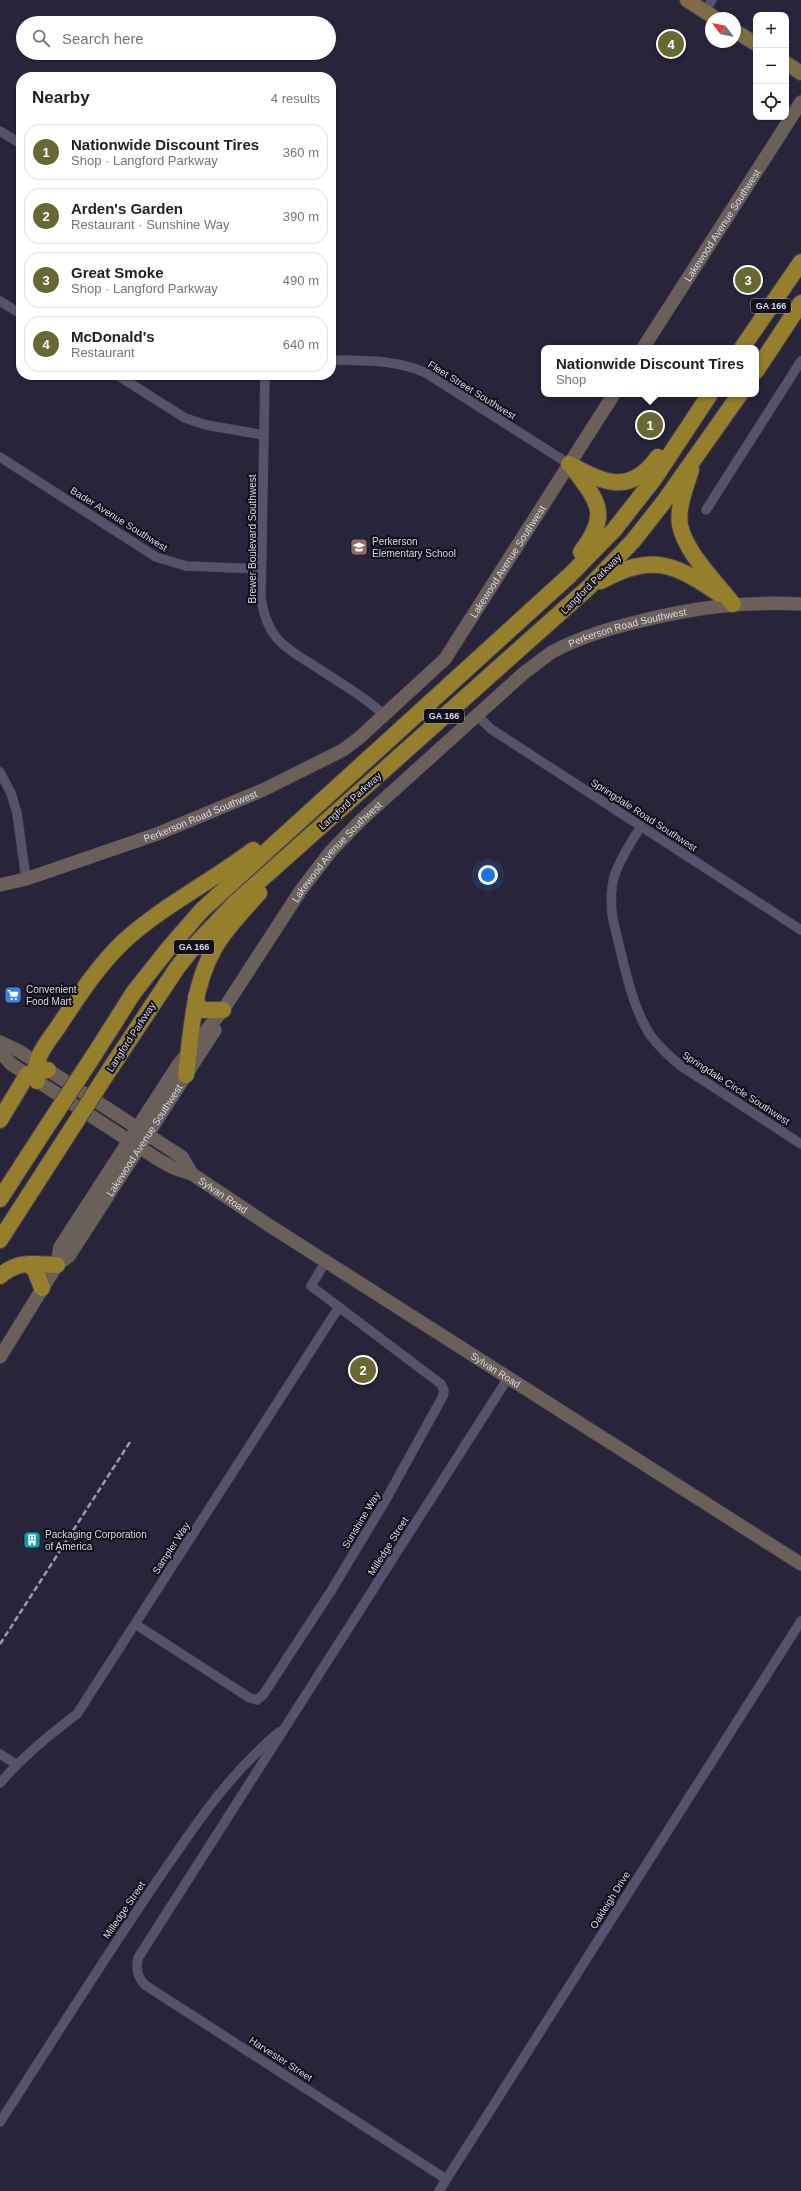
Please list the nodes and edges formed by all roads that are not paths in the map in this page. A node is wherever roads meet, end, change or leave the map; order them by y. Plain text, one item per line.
1 (687, 0) edge
2 (710, 10) edge
3 (741, 35) edge
4 (753, 42) edge
5 (789, 65) edge
6 (801, 73) edge
7 (801, 102) edge
8 (0, 131) edge
9 (16, 141) edge
10 (801, 263) edge
11 (0, 300) edge
12 (801, 303) edge
13 (16, 311) edge
14 (645, 345) edge
15 (744, 345) edge
16 (336, 360) edge
17 (801, 361) edge
18 (759, 366) edge
19 (125, 380) edge
20 (265, 380) edge
21 (612, 397) edge
22 (738, 397) edge
23 (707, 398) edge
24 (264, 435) junction
25 (695, 457) junction
26 (0, 458) edge
27 (569, 464) junction
28 (706, 510) dead end
29 (261, 570) junction
30 (555, 587) junction
31 (590, 587) junction
32 (733, 604) junction
33 (801, 604) edge
34 (477, 715) junction
35 (385, 716) junction
36 (0, 772) edge
37 (329, 793) junction
38 (641, 826) junction
39 (300, 845) junction
40 (26, 879) junction
41 (0, 885) edge
42 (801, 930) edge
43 (196, 997) junction
44 (223, 1010) junction
45 (0, 1042) edge
46 (189, 1051) junction
47 (0, 1052) edge
48 (37, 1072) junction
49 (186, 1075) junction
50 (0, 1120) edge
51 (137, 1128) junction
52 (149, 1135) junction
53 (128, 1141) junction
54 (801, 1144) edge
55 (140, 1148) junction
56 (192, 1174) junction
57 (0, 1199) edge
58 (0, 1240) edge
59 (326, 1262) junction
60 (28, 1264) junction
61 (56, 1264) junction
62 (0, 1276) edge
63 (42, 1288) junction
64 (339, 1307) junction
65 (0, 1358) edge
66 (508, 1378) junction
67 (801, 1564) edge
68 (801, 1621) edge
69 (135, 1624) junction
70 (286, 1726) junction
71 (0, 1754) edge
72 (16, 1764) junction
73 (0, 1783) edge
74 (148, 1942) joint
75 (0, 2122) edge
76 (446, 2179) junction
77 (439, 2191) edge

1 - 2 main road
3 - 4 main road
5 - 6 main road
7 - 14 street, Lakewood Avenue Southwest
8 - 9 street
10 - 15 highway, GA 166
11 - 13 street
12 - 18 highway, GA 166
16 - 27 street, Fleet Street Southwest
17 - 28 street
19 - 24 street
20 - 24 street, Brewer Boulevard Southwest
21 - 27 street, Lakewood Avenue Southwest
22 - 25 highway, Langford Parkway / GA 166
23 - 27 highway
23 - 30 highway, Langford Parkway / GA 166
24 - 29 street, Brewer Boulevard Southwest
25 - 31 highway, Langford Parkway / GA 166
25 - 32 highway
26 - 29 street, Bader Avenue Southwest
27 - 30 highway
27 - 35 street, Lakewood Avenue Southwest
29 - 35 street, Brewer Boulevard Southwest
30 - 37 highway, Langford Parkway / GA 166
31 - 32 highway
31 - 39 highway, Langford Parkway / GA 166
32 - 33 street, Perkerson Road Southwest
32 - 34 street, Perkerson Road Southwest
34 - 38 street, Springdale Road Southwest
34 - 44 street, Lakewood Avenue Southwest
35 - 40 street, Perkerson Road Southwest
36 - 40 street
37 - 48 highway
37 - 57 highway, Langford Parkway / GA 166, bridge
38 - 42 street, Springdale Road Southwest
38 - 54 street, Springdale Circle Southwest
39 - 43 highway
39 - 58 highway, Langford Parkway / GA 166, bridge
40 - 41 street, Perkerson Road Southwest
43 - 44 highway
43 - 46 highway
44 - 46 street, Lakewood Avenue Southwest
44 - 49 street, Lakewood Avenue Southwest
45 - 48 street, Sylvan Road
46 - 49 highway
46 - 51 street, Lakewood Avenue Southwest
47 - 48 street, Sylvan Road
48 - 50 highway
48 - 51 street, Sylvan Road
48 - 53 street, Sylvan Road
49 - 52 street, Lakewood Avenue Southwest
51 - 52 street, Sylvan Road
51 - 53 street, Lakewood Avenue Southwest
52 - 55 street, Lakewood Avenue Southwest
52 - 56 street, Sylvan Road
53 - 55 street, Sylvan Road
53 - 61 street, Lakewood Avenue Southwest
55 - 56 street, Sylvan Road
55 - 61 street, Lakewood Avenue Southwest
56 - 59 street, Sylvan Road
59 - 64 street, Sunshine Way
59 - 66 street, Sylvan Road
60 - 61 highway
60 - 62 highway
60 - 63 highway
61 - 63 street, Lakewood Avenue Southwest
63 - 65 street, Lakewood Avenue Southwest
64 - 69 street, Sampler Way
64 - 69 street, Sunshine Way
66 - 67 street, Sylvan Road
66 - 70 street, Milledge Street
68 - 76 street, Oakleigh Drive
69 - 72 street, Sampler Way
70 - 74 street, Milledge Street
70 - 75 street, Milledge Street
71 - 72 street
72 - 73 street, Sampler Way
74 - 76 street, Harvester Street
76 - 77 street, Oakleigh Drive

